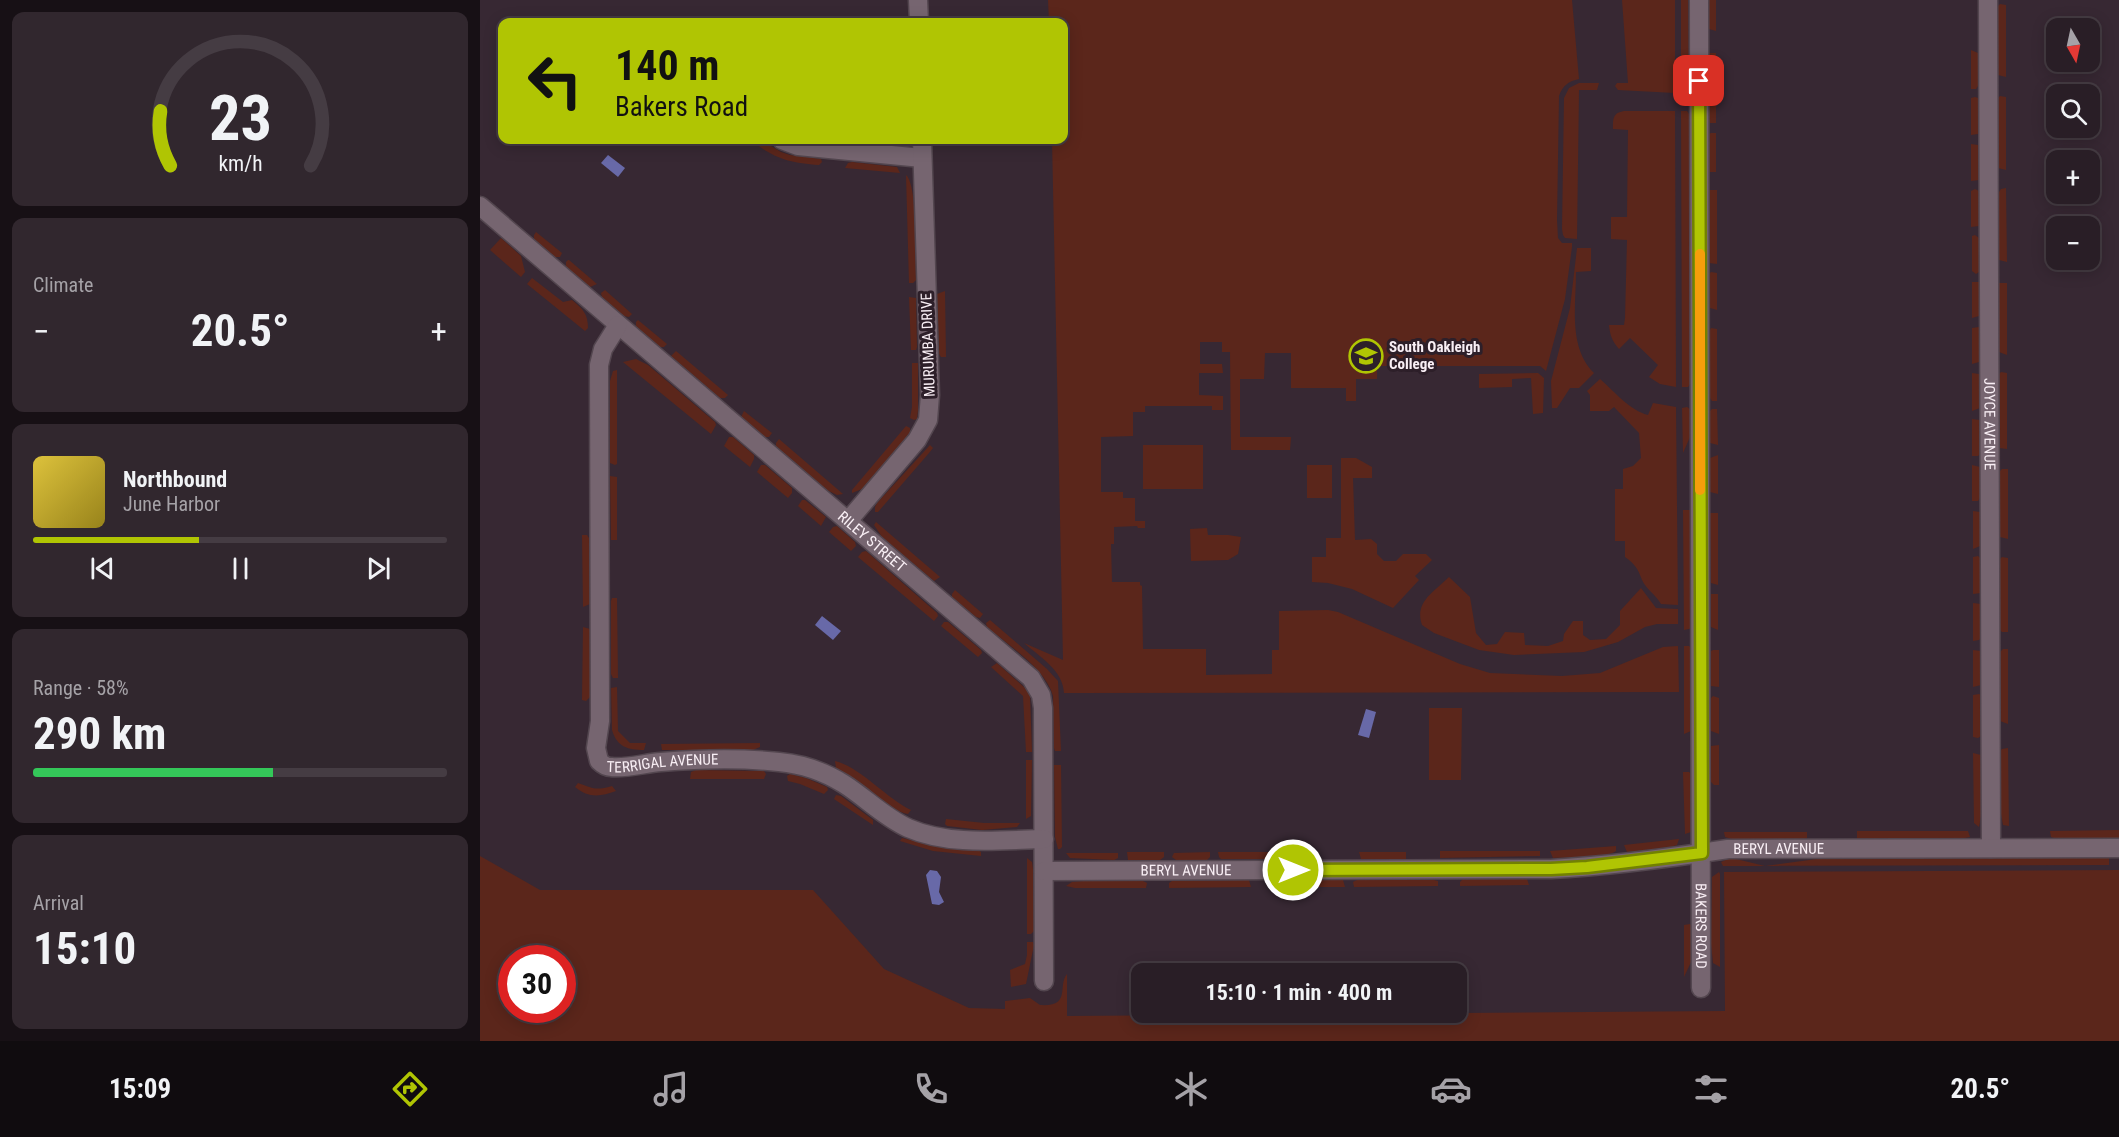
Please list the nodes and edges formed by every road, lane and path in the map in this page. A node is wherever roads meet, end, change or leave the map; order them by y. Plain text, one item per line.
1 (918, 0) edge
2 (1699, 0) edge
3 (1988, 0) edge
4 (919, 18) edge
5 (793, 144) edge
6 (922, 149) edge
7 (480, 207) edge
8 (618, 325) junction
9 (848, 521) junction
10 (1044, 839) junction
11 (1991, 848) junction
12 (2119, 848) edge
13 (1702, 853) junction
14 (1044, 871) junction
15 (1044, 981) dead end
16 (1701, 988) dead end

1 - 4 street
2 - 13 street, BAKERS ROAD
3 - 11 street, JOYCE AVENUE
5 - 6 street
6 - 9 street, MURUMBA DRIVE
7 - 8 street, RILEY STREET
8 - 9 street, RILEY STREET
8 - 10 street, TERRIGAL AVENUE
9 - 10 street, RILEY STREET
10 - 14 street, RILEY STREET
11 - 12 street, BERYL AVENUE
11 - 13 street, BERYL AVENUE
13 - 14 street, BERYL AVENUE
13 - 16 street, BAKERS ROAD
14 - 15 street, RILEY STREET

